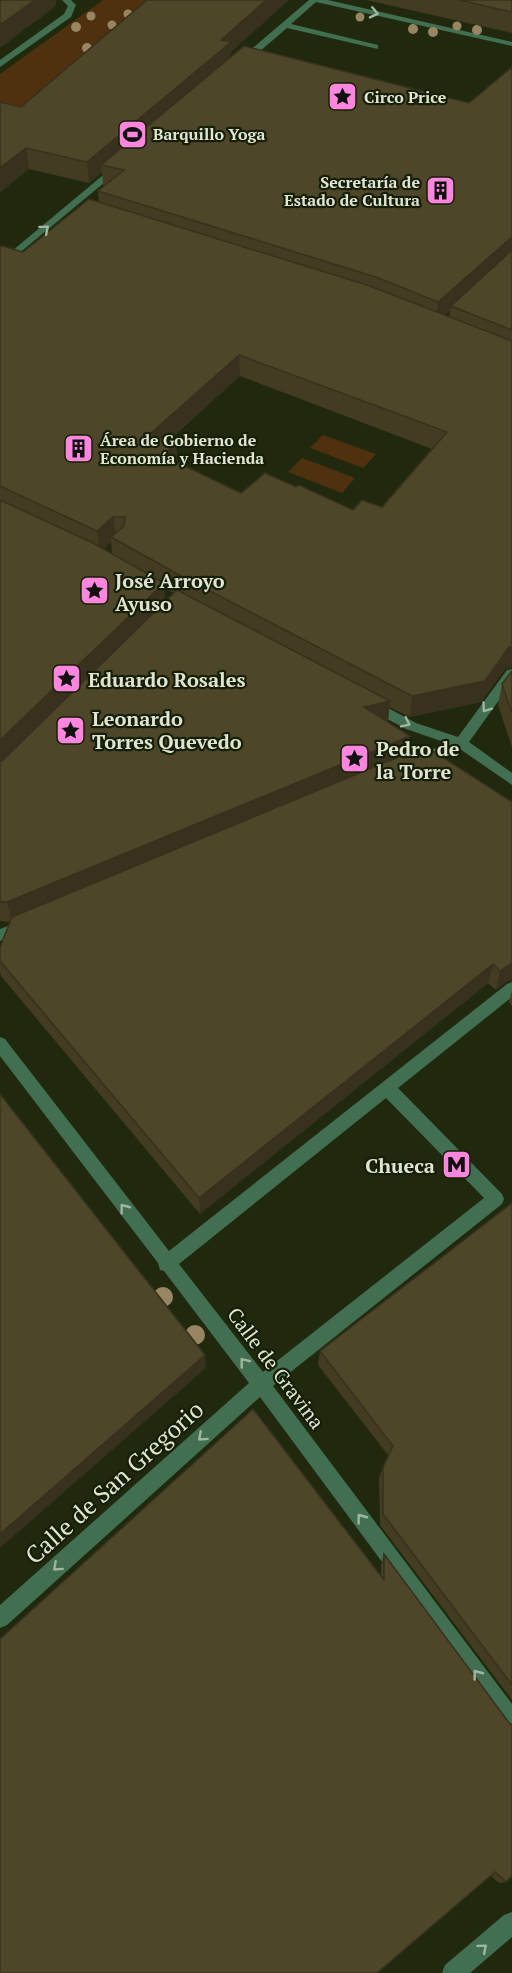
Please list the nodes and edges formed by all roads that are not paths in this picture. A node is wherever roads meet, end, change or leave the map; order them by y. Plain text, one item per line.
1 (66, 0) edge
2 (315, 0) edge
3 (285, 25) junction
4 (512, 44) edge
5 (375, 47) dead end
6 (0, 64) edge
7 (231, 71) edge
8 (124, 162) edge
9 (69, 208) junction
10 (86, 213) edge
11 (0, 266) edge
12 (512, 673) edge
13 (360, 699) edge
14 (461, 743) junction
15 (406, 766) edge
16 (512, 780) edge
17 (33, 922) edge
18 (0, 936) edge
19 (506, 993) edge
20 (0, 1044) edge
21 (387, 1088) junction
22 (166, 1264) junction
23 (261, 1384) junction
24 (0, 1618) edge
25 (512, 1721) edge
26 (512, 1923) edge
27 (453, 1973) edge

1 - 6 street
2 - 3 street
2 -> 4 street
3 - 5 street
3 - 7 street
8 - 9 street
9 - 10 street
11 -> 9 street
12 -> 14 street
13 -> 14 street
14 - 15 street
14 - 16 street
17 - 18 street
19 - 21 street
22 -> 20 street, Calle de Gravina
21 - 22 street
21 - 23 street, Calle de San Gregorio
23 -> 22 street, Calle de Gravina
23 -> 24 street, Calle de San Gregorio
25 -> 23 street, Calle de Gravina
27 -> 26 street

